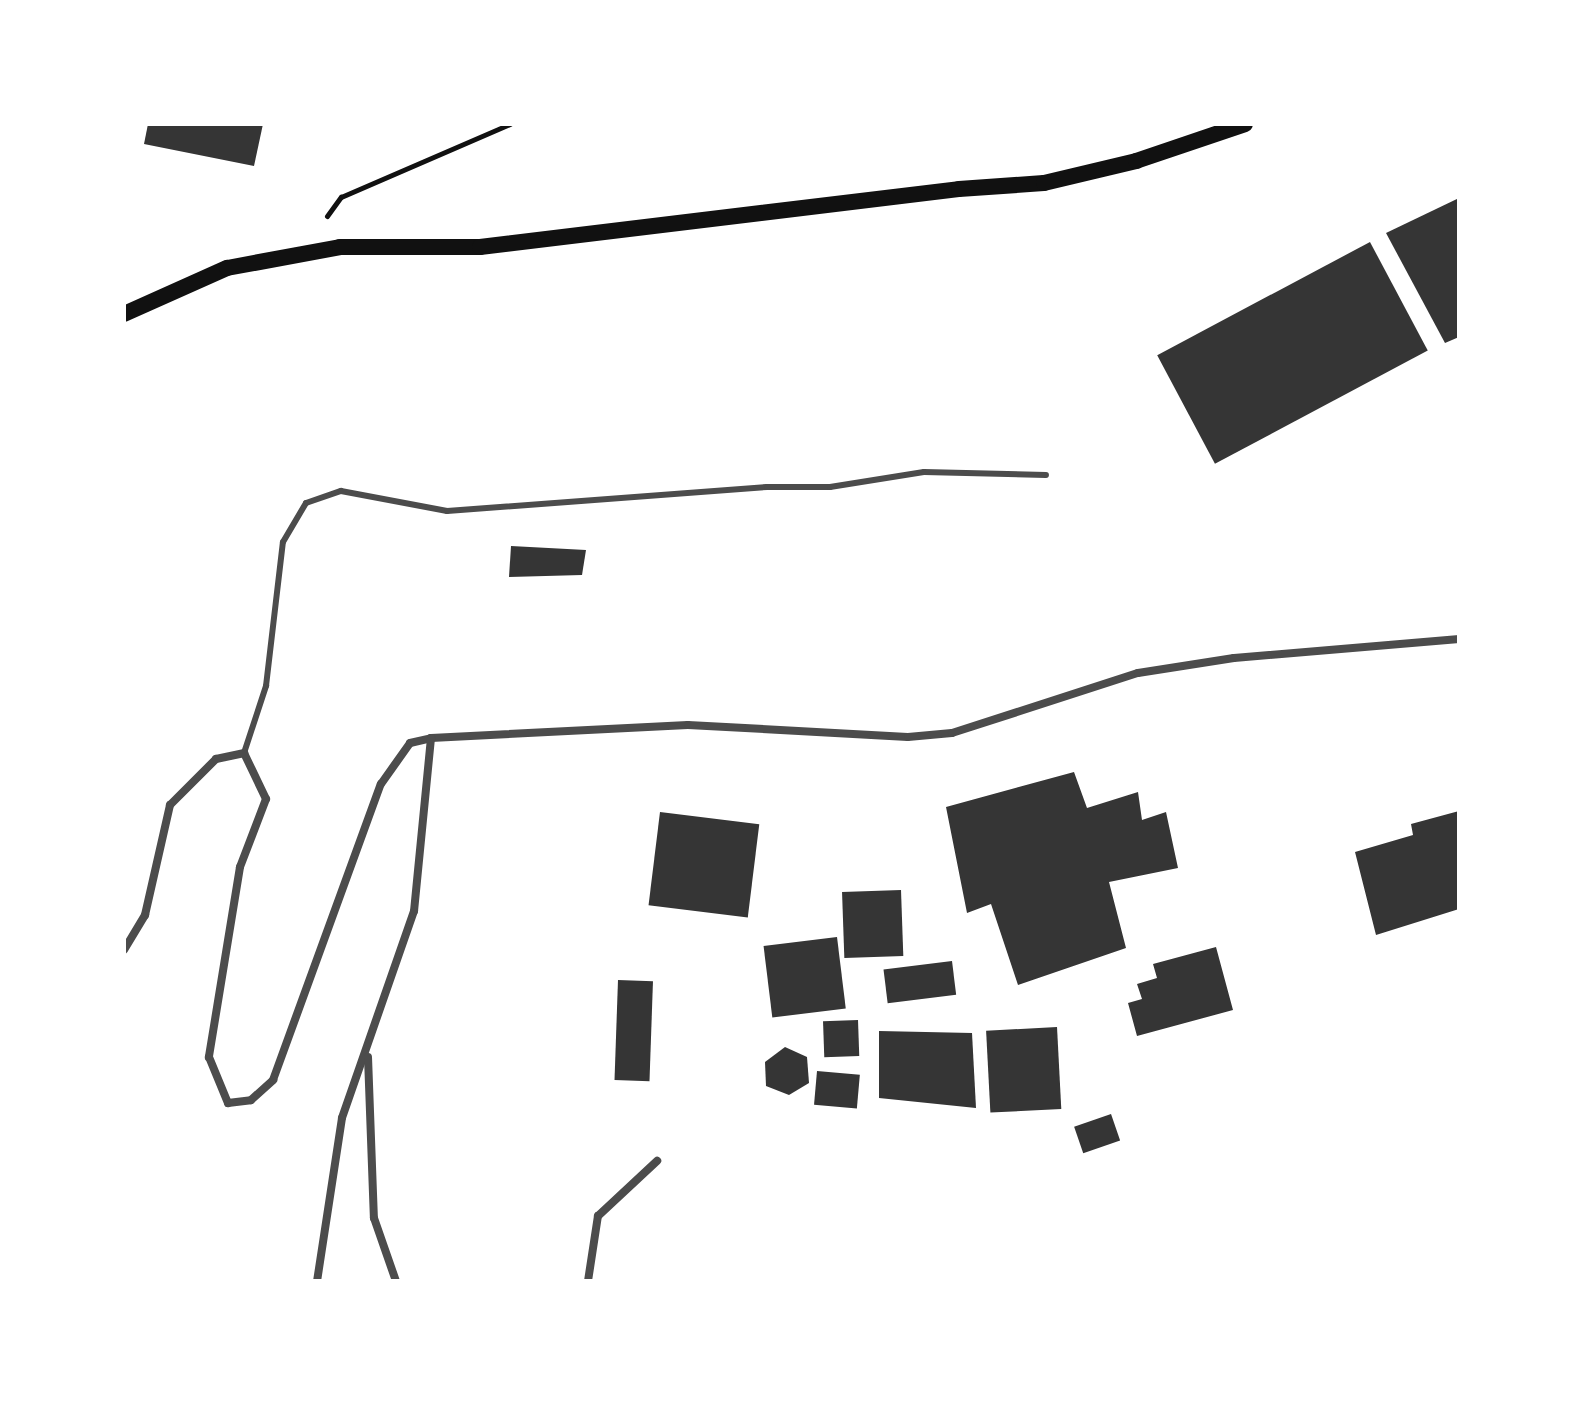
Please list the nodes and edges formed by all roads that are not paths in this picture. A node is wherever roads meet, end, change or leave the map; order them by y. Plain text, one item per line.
1 (1245, 124) edge
2 (124, 314) edge
3 (1046, 475) dead end
4 (1459, 639) edge
5 (431, 738) junction
6 (244, 753) junction
7 (124, 950) edge
8 (368, 1052) junction
9 (657, 1161) dead end
10 (317, 1281) edge
11 (396, 1281) edge
12 (588, 1281) edge

1 - 2 main road
3 - 6 lane
4 - 5 street
5 - 6 street
5 - 8 street
6 - 7 street
8 - 10 street
8 - 11 street
9 - 12 street

